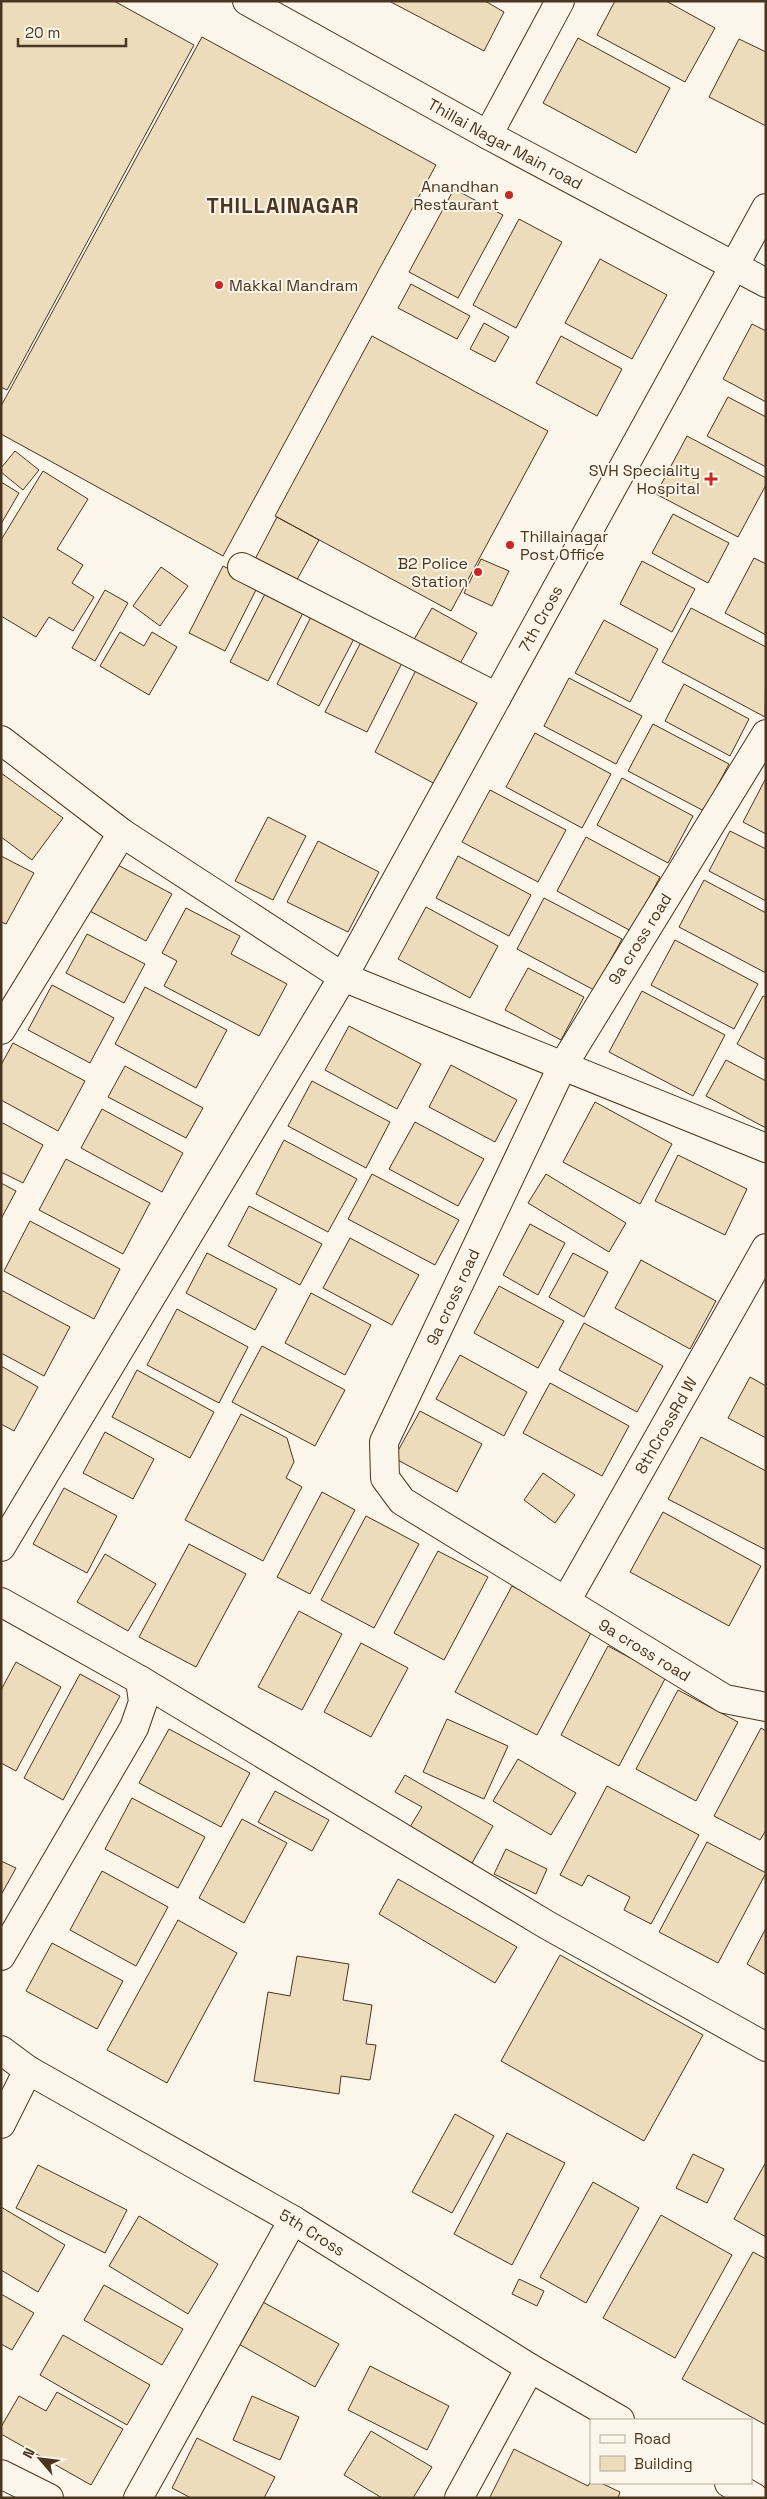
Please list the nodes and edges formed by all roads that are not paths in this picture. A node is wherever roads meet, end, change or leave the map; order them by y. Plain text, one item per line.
1 (246, 1) edge
2 (560, 1) edge
3 (488, 135) junction
4 (766, 208) edge
5 (734, 267) junction
6 (766, 283) edge
7 (242, 567) dead end
8 (497, 697) junction
9 (766, 734) edge
10 (1, 740) edge
11 (122, 833) junction
12 (343, 977) junction
13 (1, 1030) edge
14 (562, 1067) junction
15 (766, 1148) edge
16 (766, 1248) edge
17 (1, 1546) edge
18 (566, 1601) junction
19 (1, 1602) edge
20 (140, 1680) junction
21 (766, 1707) edge
22 (1, 1956) edge
23 (766, 2047) edge
24 (1, 2050) edge
25 (28, 2070) junction
26 (1, 2124) edge
27 (292, 2220) junction
28 (530, 2368) junction
29 (618, 2419) edge
30 (1, 2474) edge
31 (731, 2484) edge
32 (49, 2498) edge
33 (138, 2498) edge
34 (459, 2498) edge
35 (755, 2498) edge

1 - 3 street, Thillai Nagar Main road
2 - 3 street
3 - 5 street, Thillai Nagar Main road
4 - 5 street, 7th Cross
5 - 6 street, Thillai Nagar Main road
5 - 8 street, 7th Cross
7 - 8 street
8 - 12 street, 7th Cross
9 - 14 street, 9a cross road
10 - 11 street
11 - 12 street
11 - 13 street
12 - 14 street
12 - 17 street, 7th Cross
14 - 15 street
14 - 18 street, 9a cross road
16 - 18 street, 8thCrossRd W
18 - 21 street, 9a cross road
19 - 20 street
20 - 22 street
20 - 23 street
24 - 25 street, 5th Cross
25 - 26 street
25 - 27 street, 5th Cross
27 - 28 street, 5th Cross
27 - 33 street
28 - 29 street, 5th Cross
28 - 34 street
30 - 32 street
31 - 35 street

